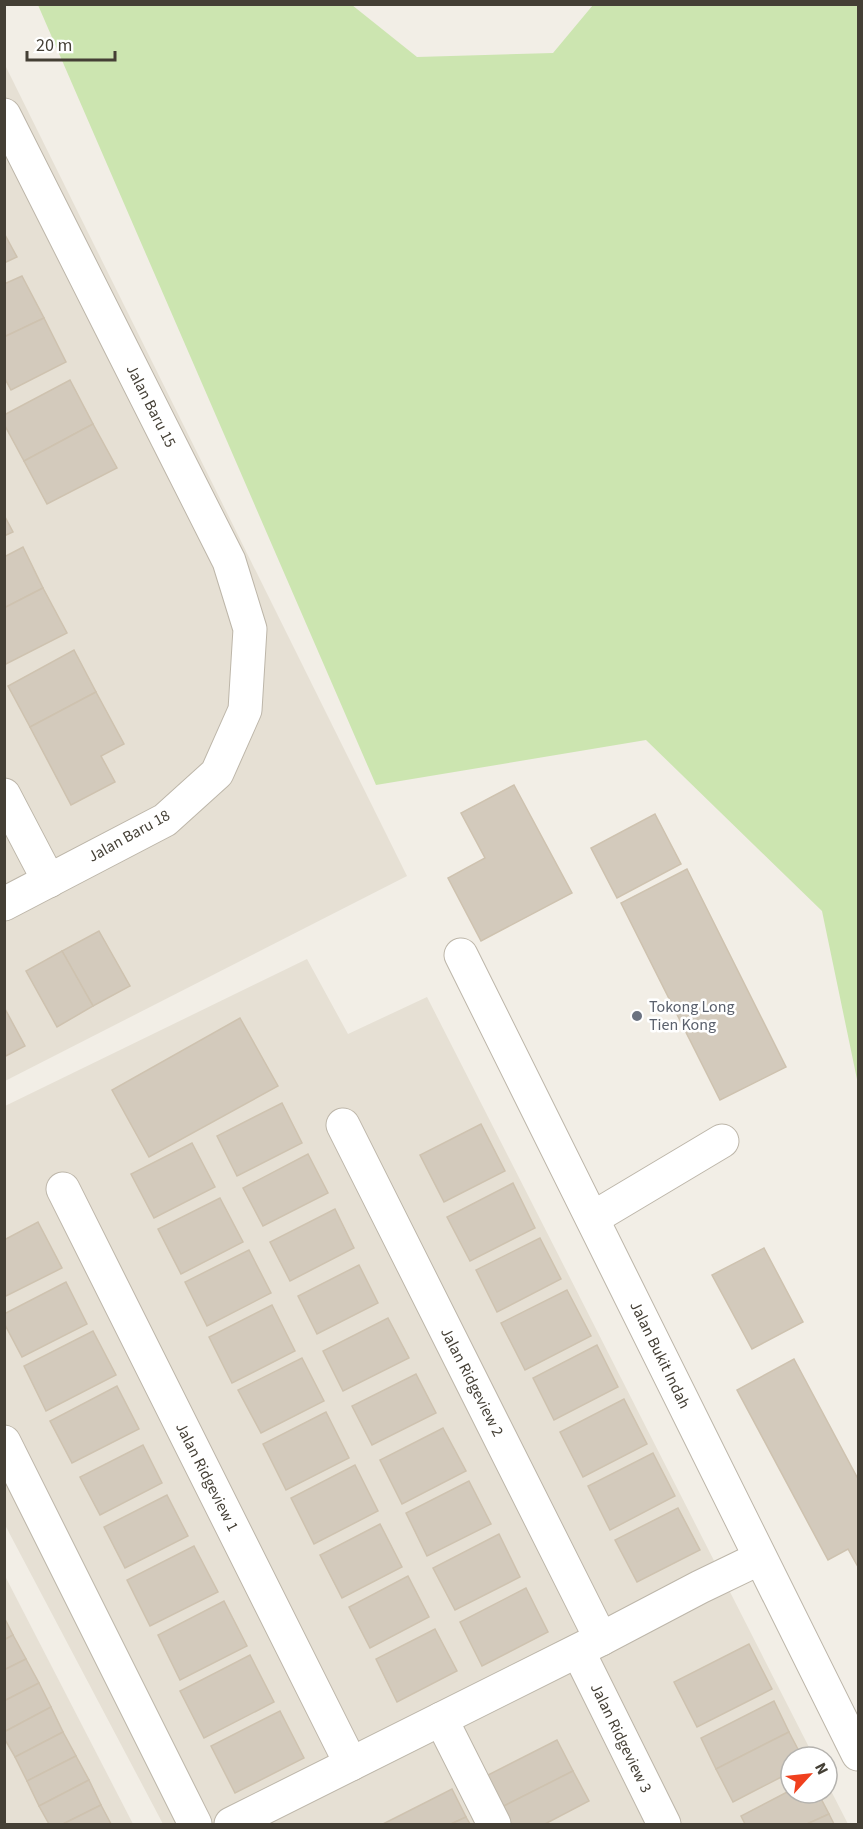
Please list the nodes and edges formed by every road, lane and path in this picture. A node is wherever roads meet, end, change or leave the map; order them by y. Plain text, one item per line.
1 (4, 115) edge
2 (245, 710) joint
3 (4, 795) edge
4 (49, 881) junction
5 (4, 904) edge
6 (461, 955) dead end
7 (343, 1125) dead end
8 (722, 1141) dead end
9 (63, 1189) dead end
10 (592, 1218) junction
11 (4, 1442) edge
12 (760, 1558) junction
13 (590, 1645) junction
14 (441, 1719) junction
15 (858, 1754) edge
16 (351, 1764) junction
17 (195, 1824) edge
18 (231, 1824) edge
19 (494, 1824) edge
20 (664, 1824) edge

1 - 2 street, Jalan Baru 15
2 - 4 street, Jalan Baru 18
3 - 4 street
4 - 5 street, Jalan Baru 18
6 - 10 street, Jalan Bukit Indah
7 - 13 street, Jalan Ridgeview 2
8 - 10 street
9 - 16 street, Jalan Ridgeview 1
10 - 12 street, Jalan Bukit Indah
11 - 17 street
12 - 13 street
12 - 15 street, Jalan Bukit Indah
13 - 14 street
13 - 20 street, Jalan Ridgeview 3
14 - 16 street
14 - 19 street
16 - 18 street

